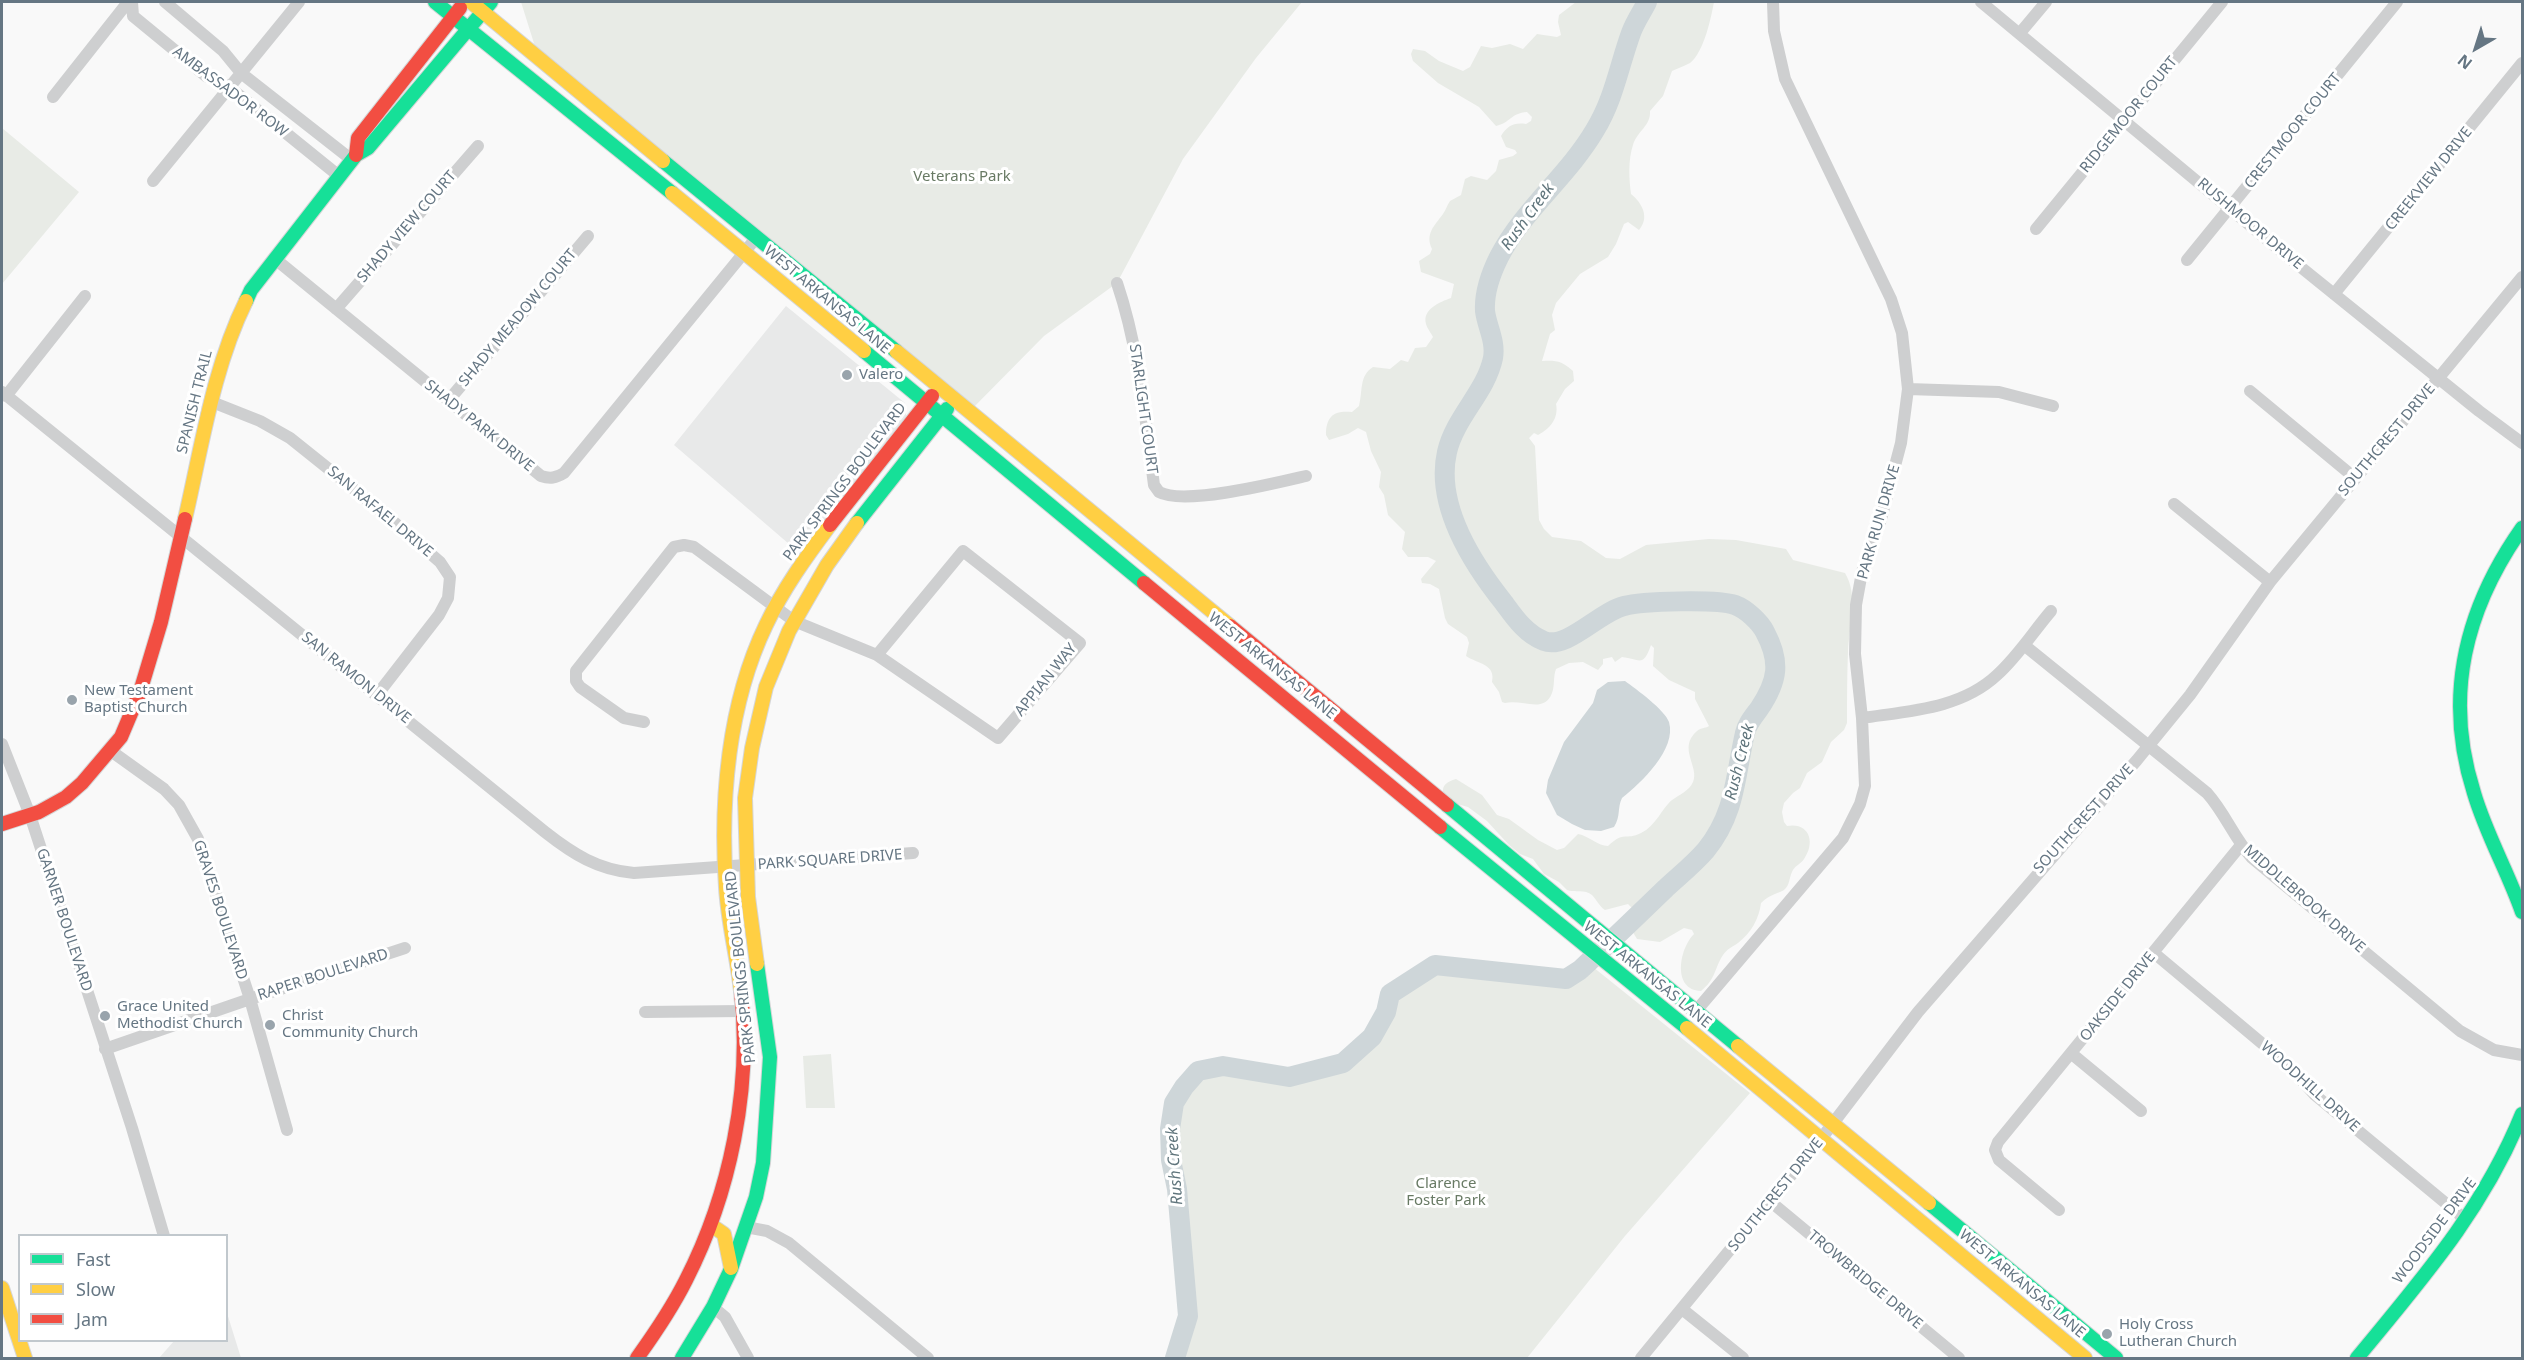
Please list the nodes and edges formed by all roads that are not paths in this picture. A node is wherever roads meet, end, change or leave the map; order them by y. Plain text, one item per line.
1 (130, 2) edge
2 (165, 2) edge
3 (299, 2) edge
4 (435, 2) edge
5 (464, 2) edge
6 (471, 2) edge
7 (1773, 2) edge
8 (1981, 2) edge
9 (2046, 2) edge
10 (2222, 2) edge
11 (2397, 2) edge
12 (487, 6) edge
13 (453, 16) junction
14 (469, 29) junction
15 (2020, 33) junction
16 (2523, 63) edge
17 (241, 73) junction
18 (229, 87) junction
19 (53, 97) dead end
20 (2126, 120) junction
21 (478, 146) dead end
22 (354, 157) junction
23 (339, 176) junction
24 (153, 181) dead end
25 (2231, 208) junction
26 (2036, 229) dead end
27 (588, 236) dead end
28 (756, 238) junction
29 (744, 252) junction
30 (274, 258) junction
31 (2187, 260) dead end
32 (2523, 277) edge
33 (1118, 283) dead end
34 (2334, 294) junction
35 (85, 296) dead end
36 (336, 309) junction
37 (2439, 378) junction
38 (940, 386) junction
39 (1908, 389) junction
40 (2250, 391) dead end
41 (4, 394) edge
42 (956, 399) junction
43 (448, 401) junction
44 (212, 402) junction
45 (926, 403) junction
46 (2053, 406) dead end
47 (941, 416) junction
48 (2523, 443) edge
49 (1306, 476) dead end
50 (2355, 478) junction
51 (2175, 504) dead end
52 (2523, 528) edge
53 (180, 536) junction
54 (2270, 582) junction
55 (776, 608) junction
56 (2051, 611) dead end
57 (794, 621) junction
58 (2024, 645) junction
59 (877, 655) junction
60 (377, 695) junction
61 (1862, 718) junction
62 (644, 722) dead end
63 (2, 744) edge
64 (2148, 746) junction
65 (111, 751) junction
66 (30, 815) junction
67 (2, 824) edge
68 (2241, 845) junction
69 (913, 853) dead end
70 (746, 866) junction
71 (725, 867) junction
72 (2523, 912) edge
73 (405, 948) dead end
74 (2154, 953) junction
75 (250, 999) junction
76 (743, 1011) junction
77 (1696, 1011) junction
78 (645, 1012) dead end
79 (105, 1049) junction
80 (2072, 1054) junction
81 (2523, 1055) edge
82 (2141, 1112) dead end
83 (2523, 1114) edge
84 (1833, 1124) junction
85 (287, 1130) dead end
86 (1821, 1139) junction
87 (1770, 1202) junction
88 (2059, 1210) dead end
89 (2466, 1220) junction
90 (711, 1225) junction
91 (746, 1227) junction
92 (163, 1234) edge
93 (731, 1269) junction
94 (2, 1288) edge
95 (714, 1307) junction
96 (1682, 1309) junction
97 (15, 1314) edge
98 (21, 1342) edge
99 (25, 1359) edge
100 (637, 1359) edge
101 (682, 1359) edge
102 (748, 1359) edge
103 (928, 1359) edge
104 (1641, 1359) edge
105 (1743, 1359) edge
106 (1959, 1359) edge
107 (2085, 1359) edge
108 (2116, 1359) edge
109 (2358, 1359) edge

1 - 18 street, AMBASSADOR ROW
1 - 19 street
2 - 17 street, AMBASSADOR ROW
3 - 17 street
4 - 13 main road, WEST ARKANSAS LANE
5 - 13 main road, SPANISH TRAIL
6 - 12 main road, WEST ARKANSAS LANE
7 - 39 street, PARK RUN DRIVE
8 - 15 street, RUSHMOOR DRIVE
9 - 15 street
10 - 20 street, RIDGEMOOR COURT
11 - 25 street, CRESTMOOR COURT
12 - 14 main road, SPANISH TRAIL
12 - 28 main road, WEST ARKANSAS LANE
13 - 14 main road, WEST ARKANSAS LANE
13 - 22 main road, SPANISH TRAIL
14 - 22 main road, SPANISH TRAIL
14 - 29 main road, WEST ARKANSAS LANE
15 - 20 street, RUSHMOOR DRIVE
16 - 34 street, CREEKVIEW DRIVE
17 - 18 street
17 - 22 street, AMBASSADOR ROW
18 - 23 street, AMBASSADOR ROW
18 - 24 street
20 - 25 street, RUSHMOOR DRIVE
20 - 26 street, RIDGEMOOR COURT
21 - 36 street, SHADY VIEW COURT
22 - 23 main road, SPANISH TRAIL
23 - 30 main road, SPANISH TRAIL
25 - 31 street, CRESTMOOR COURT
25 - 34 street, RUSHMOOR DRIVE
27 - 43 street, SHADY MEADOW COURT
28 - 29 street, SHADY PARK DRIVE
28 - 38 main road, WEST ARKANSAS LANE
29 - 43 street, SHADY PARK DRIVE
29 - 45 main road, WEST ARKANSAS LANE
30 - 36 street, SHADY PARK DRIVE
30 - 44 main road, SPANISH TRAIL
32 - 37 street, SOUTHCREST DRIVE
33 - 49 street, STARLIGHT COURT
34 - 37 street, RUSHMOOR DRIVE
35 - 41 street
36 - 43 street, SHADY PARK DRIVE
37 - 48 street, RUSHMOOR DRIVE
37 - 50 street, SOUTHCREST DRIVE
38 - 42 main road, WEST ARKANSAS LANE
38 - 45 main road, PARK SPRINGS BOULEVARD
39 - 46 street
39 - 61 street, PARK RUN DRIVE
40 - 50 street
41 - 53 street, SAN RAMON DRIVE
42 - 47 main road, PARK SPRINGS BOULEVARD
42 - 77 main road, WEST ARKANSAS LANE
44 - 53 main road, SPANISH TRAIL
44 - 60 street, SAN RAFAEL DRIVE
45 - 47 main road, WEST ARKANSAS LANE
45 - 55 main road, PARK SPRINGS BOULEVARD
47 - 57 main road, PARK SPRINGS BOULEVARD
47 - 86 main road, WEST ARKANSAS LANE
50 - 54 street, SOUTHCREST DRIVE
51 - 54 street
52 - 72 main road
53 - 60 street, SAN RAMON DRIVE
53 - 65 main road, SPANISH TRAIL
54 - 64 street, SOUTHCREST DRIVE
55 - 57 street, APPIAN WAY
55 - 62 street, APPIAN WAY
55 - 71 main road, PARK SPRINGS BOULEVARD
56 - 58 street
57 - 59 street, APPIAN WAY
57 - 70 main road, PARK SPRINGS BOULEVARD
58 - 61 street
58 - 64 street, MIDDLEBROOK DRIVE
59 - 59 street, APPIAN WAY
60 - 71 street, SAN RAMON DRIVE
61 - 77 street, PARK RUN DRIVE
63 - 66 street, GARNER BOULEVARD
64 - 68 street, MIDDLEBROOK DRIVE
64 - 84 street, SOUTHCREST DRIVE
65 - 66 main road, SPANISH TRAIL
65 - 75 street, GRAVES BOULEVARD
66 - 67 main road, SPANISH TRAIL
66 - 79 street, GARNER BOULEVARD
68 - 74 street, OAKSIDE DRIVE
68 - 81 street, MIDDLEBROOK DRIVE
69 - 70 street, PARK SQUARE DRIVE
70 - 71 street, SAN RAMON DRIVE
70 - 91 main road, PARK SPRINGS BOULEVARD
71 - 76 main road, PARK SPRINGS BOULEVARD
73 - 75 street, RAPER BOULEVARD
74 - 80 street, OAKSIDE DRIVE
74 - 89 street, WOODHILL DRIVE
75 - 79 street, RAPER BOULEVARD
75 - 85 street, GRAVES BOULEVARD
76 - 78 street
76 - 90 main road, PARK SPRINGS BOULEVARD
77 - 84 main road, WEST ARKANSAS LANE
79 - 92 street, GARNER BOULEVARD
80 - 82 street
80 - 88 street, OAKSIDE DRIVE
83 - 89 main road, WOODSIDE DRIVE
84 - 86 street, SOUTHCREST DRIVE
84 - 108 main road, WEST ARKANSAS LANE
86 - 87 street, SOUTHCREST DRIVE
86 - 107 main road, WEST ARKANSAS LANE
87 - 96 street, SOUTHCREST DRIVE
87 - 106 street, TROWBRIDGE DRIVE
89 - 109 main road, WOODSIDE DRIVE
90 - 93 main road
90 - 100 main road, PARK SPRINGS BOULEVARD
91 - 93 main road, PARK SPRINGS BOULEVARD
91 - 103 street
93 - 95 main road, PARK SPRINGS BOULEVARD
94 - 97 main road
95 - 101 main road, PARK SPRINGS BOULEVARD
95 - 102 street
96 - 104 street, SOUTHCREST DRIVE
96 - 105 street
98 - 99 main road

